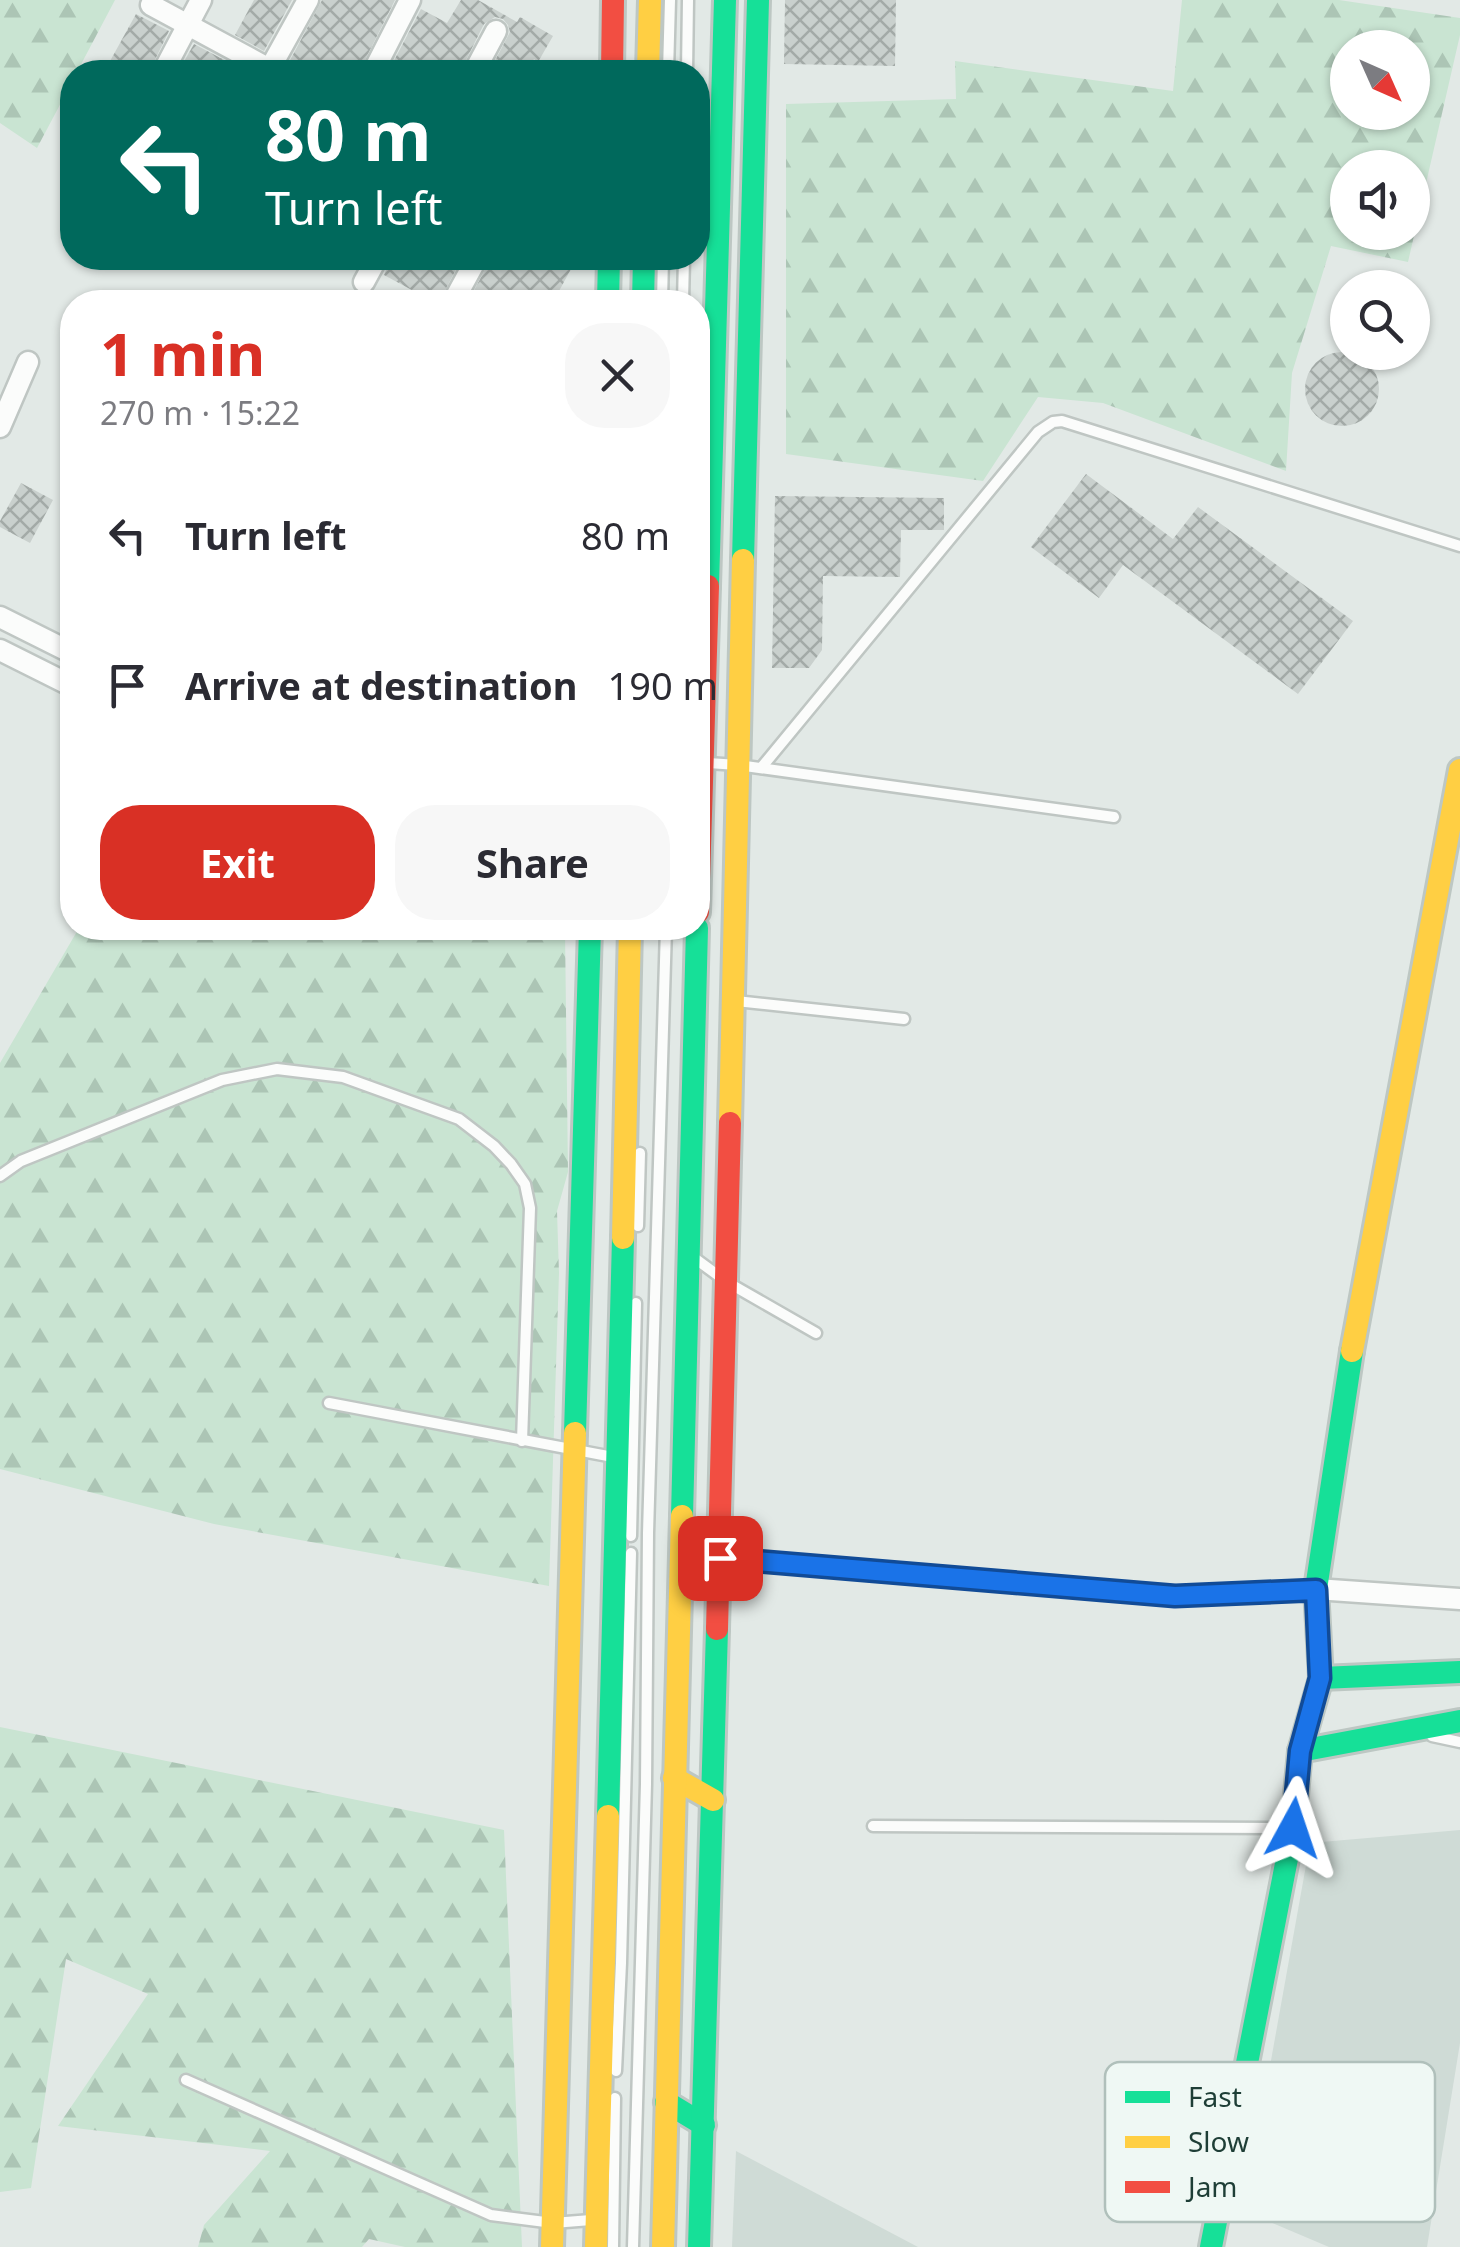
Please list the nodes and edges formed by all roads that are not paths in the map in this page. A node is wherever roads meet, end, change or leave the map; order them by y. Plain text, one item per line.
1 (201, 0) edge
2 (308, 0) edge
3 (410, 0) edge
4 (613, 0) edge
5 (650, 0) edge
6 (670, 0) edge
7 (688, 0) edge
8 (725, 0) edge
9 (758, 0) edge
10 (152, 6) dead end
11 (188, 25) junction
12 (496, 32) dead end
13 (169, 60) edge
14 (250, 60) edge
15 (277, 60) edge
16 (379, 60) edge
17 (481, 60) edge
18 (612, 60) edge
19 (648, 60) edge
20 (668, 60) edge
21 (686, 60) edge
22 (371, 270) edge
23 (364, 282) dead end
24 (28, 362) dead end
25 (0, 426) edge
26 (710, 498) edge
27 (1460, 546) edge
28 (0, 617) edge
29 (60, 647) edge
30 (0, 650) edge
31 (60, 680) edge
32 (710, 764) edge
33 (749, 766) junction
34 (1460, 770) edge
35 (1114, 817) dead end
36 (590, 940) edge
37 (630, 940) edge
38 (666, 940) edge
39 (697, 940) edge
40 (732, 1001) junction
41 (904, 1019) dead end
42 (640, 1134) dead end
43 (0, 1176) edge
44 (638, 1242) dead end
45 (688, 1253) junction
46 (727, 1282) junction
47 (636, 1300) dead end
48 (816, 1333) dead end
49 (329, 1402) dead end
50 (522, 1441) junction
51 (576, 1452) junction
52 (618, 1458) junction
53 (720, 1558) junction
54 (1316, 1590) junction
55 (1460, 1598) edge
56 (1460, 1672) edge
57 (1320, 1678) junction
58 (1460, 1721) edge
59 (1406, 1731) junction
60 (1460, 1742) edge
61 (1300, 1751) junction
62 (674, 1778) junction
63 (713, 1800) junction
64 (873, 1826) dead end
65 (1293, 1828) junction
66 (1247, 2062) edge
67 (186, 2080) dead end
68 (666, 2102) junction
69 (704, 2125) junction
70 (596, 2220) junction
71 (1216, 2222) edge
72 (552, 2235) edge
73 (596, 2247) edge
74 (613, 2247) edge
75 (632, 2247) edge
76 (663, 2247) edge
77 (699, 2247) edge
78 (1211, 2247) edge

1 - 11 street
2 - 15 street
3 - 16 street
4 - 18 street
5 - 19 street
6 - 20 lane
7 - 21 lane
8 - 26 street
9 - 33 street
10 - 11 street
11 - 13 street
11 - 14 street
12 - 17 street
22 - 23 street
24 - 25 street
27 - 33 lane
28 - 29 street
30 - 31 street
32 - 33 lane
33 - 35 lane
33 - 40 street
34 - 54 street
36 - 51 street
37 - 52 street
38 - 75 lane
39 - 45 street
40 - 41 lane
40 - 46 street
42 - 44 lane
43 - 50 lane
45 - 46 lane
45 - 62 street
46 - 48 lane
46 - 53 street
47 - 74 lane
49 - 50 lane
50 - 51 lane
51 - 52 lane
51 - 72 street
52 - 70 street
53 - 54 lane
53 - 63 street
54 - 55 street
54 - 57 street
56 - 57 street
57 - 61 street
58 - 59 street
59 - 60 lane
59 - 61 street
61 - 65 street
62 - 63 street
62 - 68 street
63 - 69 street
64 - 65 lane
65 - 66 street
67 - 72 lane
68 - 69 street
68 - 76 street
69 - 77 street
70 - 72 lane
70 - 73 street
71 - 78 street

